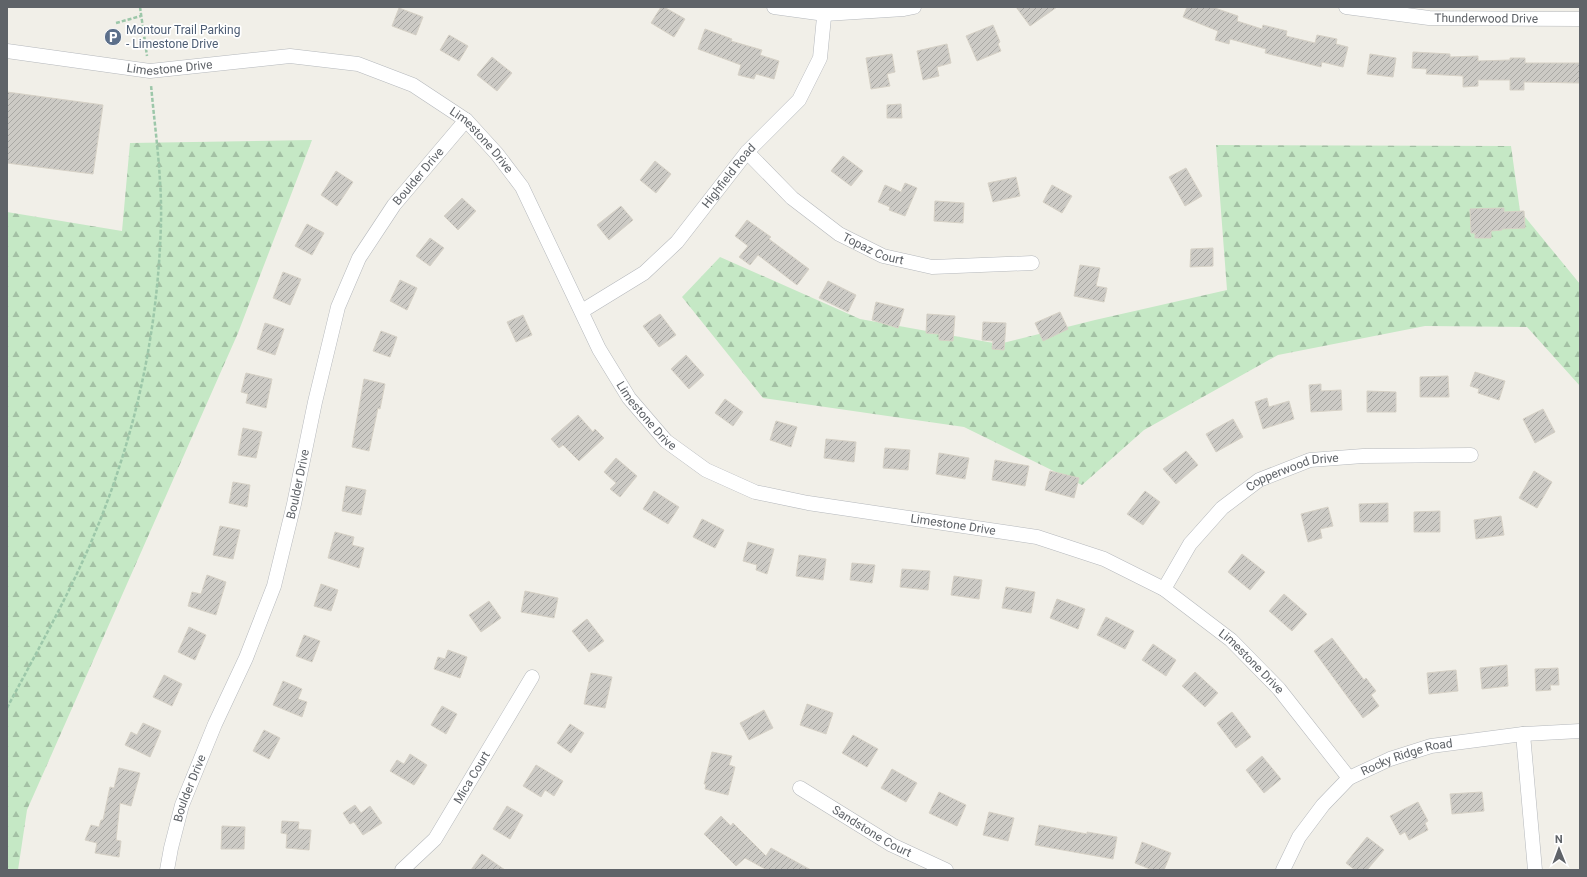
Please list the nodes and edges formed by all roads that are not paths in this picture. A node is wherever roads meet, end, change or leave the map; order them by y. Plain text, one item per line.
1 (774, 7) edge
2 (914, 7) edge
3 (1346, 7) edge
4 (825, 11) edge
5 (1580, 20) edge
6 (7, 51) edge
7 (466, 120) junction
8 (747, 152) junction
9 (1032, 263) dead end
10 (582, 311) junction
11 (1471, 454) dead end
12 (1164, 589) junction
13 (532, 677) dead end
14 (1580, 731) edge
15 (1522, 734) junction
16 (1349, 778) junction
17 (800, 788) dead end
18 (167, 870) edge
19 (402, 870) edge
20 (946, 870) edge
21 (1283, 870) edge
22 (1536, 870) edge

1 - 4 street
2 - 4 street
3 - 5 street, Thunderwood Drive
4 - 8 street, Highfield Road
6 - 7 street, Limestone Drive
7 - 10 street, Limestone Drive
7 - 18 street, Boulder Drive
8 - 9 street, Topaz Court
8 - 10 street, Highfield Road
10 - 12 street, Limestone Drive
11 - 12 street, Copperwood Drive
12 - 16 street, Limestone Drive
13 - 19 street, Mica Court
14 - 15 street, Rocky Ridge Road
15 - 16 street, Rocky Ridge Road
15 - 22 street
16 - 21 street, Rocky Ridge Road
17 - 20 street, Sandstone Court

